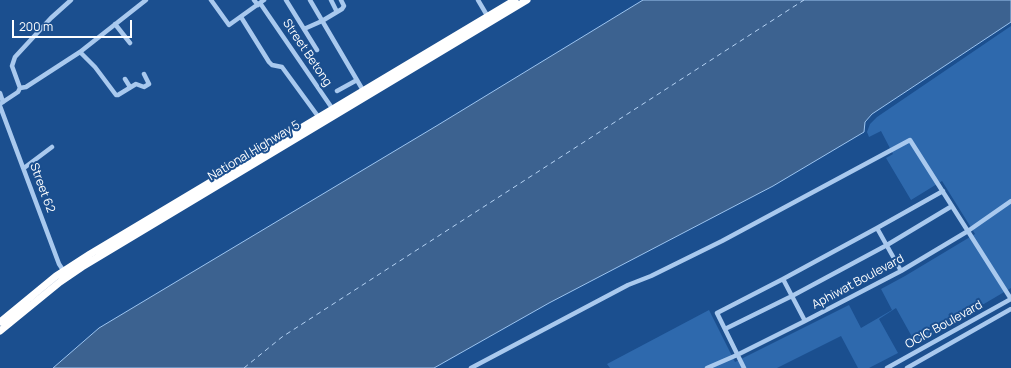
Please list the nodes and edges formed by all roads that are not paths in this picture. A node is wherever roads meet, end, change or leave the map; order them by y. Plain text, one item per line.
1 (71, 0) edge
2 (146, 0) edge
3 (211, 0) edge
4 (254, 0) edge
5 (286, 0) edge
6 (310, 0) edge
7 (331, 0) edge
8 (341, 0) edge
9 (478, 0) edge
10 (515, 0) edge
11 (527, 0) edge
12 (261, 3) edge
13 (337, 12) junction
14 (241, 17) junction
15 (488, 17) junction
16 (322, 21) junction
17 (115, 24) junction
18 (304, 29) junction
19 (130, 43) dead end
20 (317, 50) dead end
21 (80, 52) junction
22 (144, 74) dead end
23 (125, 79) dead end
24 (357, 80) junction
25 (130, 87) junction
26 (20, 88) junction
27 (337, 91) dead end
28 (0, 93) edge
29 (365, 94) junction
30 (1, 104) edge
31 (334, 112) junction
32 (321, 120) junction
33 (52, 147) dead end
34 (24, 168) junction
35 (943, 191) junction
36 (1011, 201) edge
37 (952, 206) junction
38 (877, 228) junction
39 (968, 231) junction
40 (887, 245) junction
41 (902, 270) junction
42 (66, 274) junction
43 (783, 279) junction
44 (792, 296) junction
45 (1011, 299) edge
46 (1011, 309) edge
47 (805, 321) junction
48 (0, 322) edge
49 (725, 329) junction
50 (0, 331) edge
51 (737, 355) junction
52 (471, 368) edge
53 (707, 368) edge
54 (744, 368) edge
55 (887, 368) edge
56 (907, 368) edge

1 - 26 street
2 - 17 street
3 - 14 street
4 - 12 street, Street Betong
5 - 18 street
6 - 16 street
7 - 13 street
8 - 13 street
9 - 15 street
10 - 15 highway, National Highway 5
11 - 29 highway, National Highway 5
12 - 14 street
12 - 31 street, Street Betong
13 - 16 street
14 - 32 street
15 - 29 highway, National Highway 5
16 - 18 street
16 - 24 street
17 - 19 street
17 - 21 street
18 - 20 street
21 - 25 street
21 - 26 street
22 - 25 street
23 - 25 street
24 - 27 street
24 - 29 street
26 - 30 street
28 - 30 street, Street 62
29 - 31 highway, National Highway 5
30 - 34 street, Street 62
31 - 32 highway, National Highway 5
32 - 42 highway, National Highway 5
33 - 34 street
34 - 42 street, Street 62
35 - 37 street
35 - 38 street
35 - 52 street
36 - 39 street, Aphiwat Boulevard
37 - 39 street
37 - 40 street
38 - 40 street
38 - 43 street
39 - 41 street, Aphiwat Boulevard
39 - 45 street
40 - 41 street
40 - 44 street
41 - 47 street, Aphiwat Boulevard
42 - 48 highway, National Highway 5
42 - 50 highway, National Highway 5
43 - 44 street
43 - 49 street
44 - 47 street
44 - 49 street
45 - 55 street, OCIC Boulevard
46 - 56 street, OCIC Boulevard
47 - 51 street, Aphiwat Boulevard
49 - 51 street
51 - 53 street, Aphiwat Boulevard
51 - 54 street

